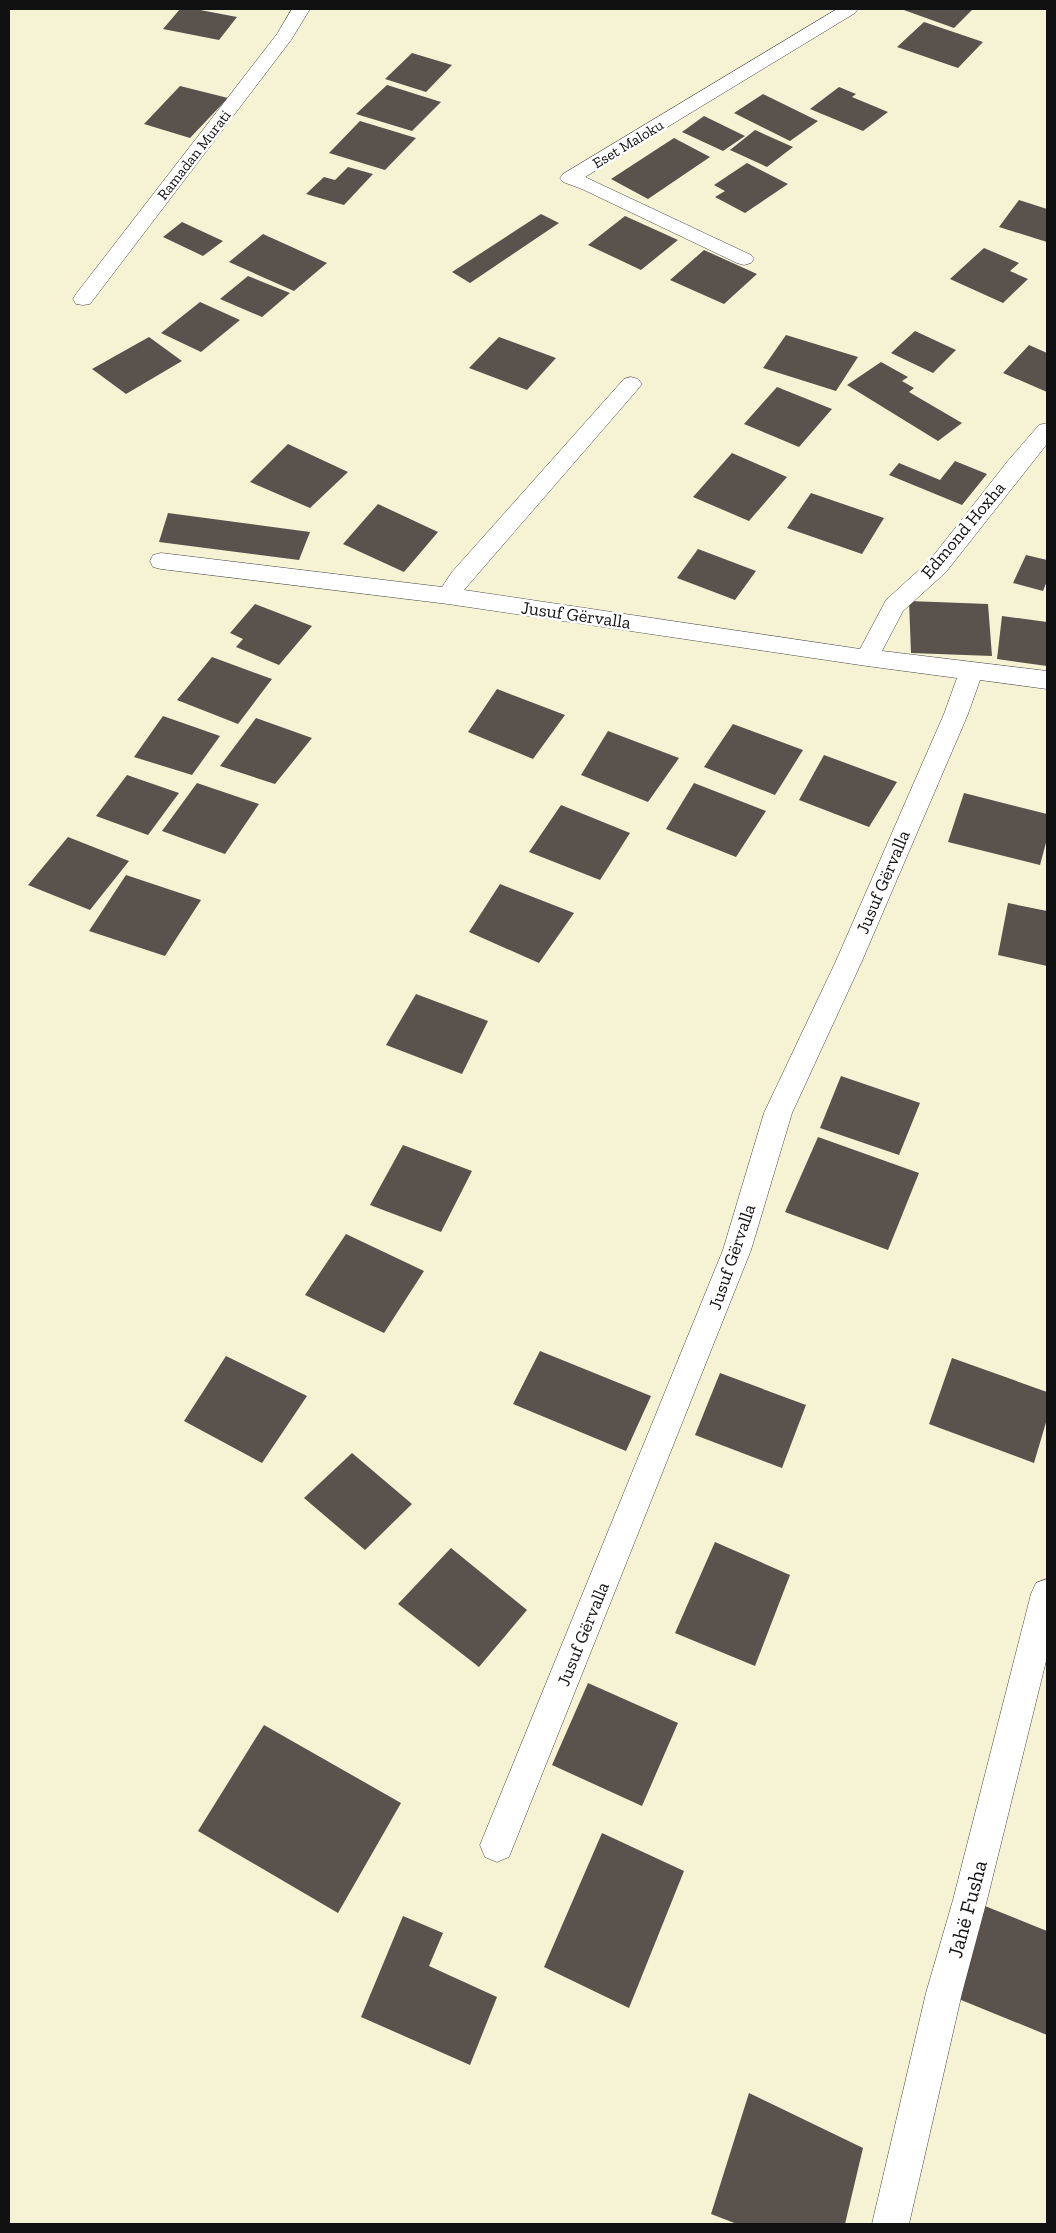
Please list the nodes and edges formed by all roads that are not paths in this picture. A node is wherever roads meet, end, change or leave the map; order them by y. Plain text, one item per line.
1 (301, 9) edge
2 (848, 9) edge
3 (744, 259) dead end
4 (84, 299) dead end
5 (631, 384) dead end
6 (1047, 430) edge
7 (161, 561) dead end
8 (448, 596) junction
9 (867, 658) junction
10 (971, 672) junction
11 (1047, 680) edge
12 (1047, 1594) edge
13 (497, 1845) dead end
14 (890, 2224) edge

1 - 4 street, Ramadan Murati
2 - 3 street, Eset Maloku
5 - 8 street
6 - 9 street, Edmond Hoxha
7 - 8 street, Jusuf Gërvalla
8 - 9 street, Jusuf Gërvalla
9 - 10 street, Jusuf Gërvalla
10 - 11 street, Jusuf Gërvalla
10 - 13 street, Jusuf Gërvalla
12 - 14 street, Jahë Fusha

